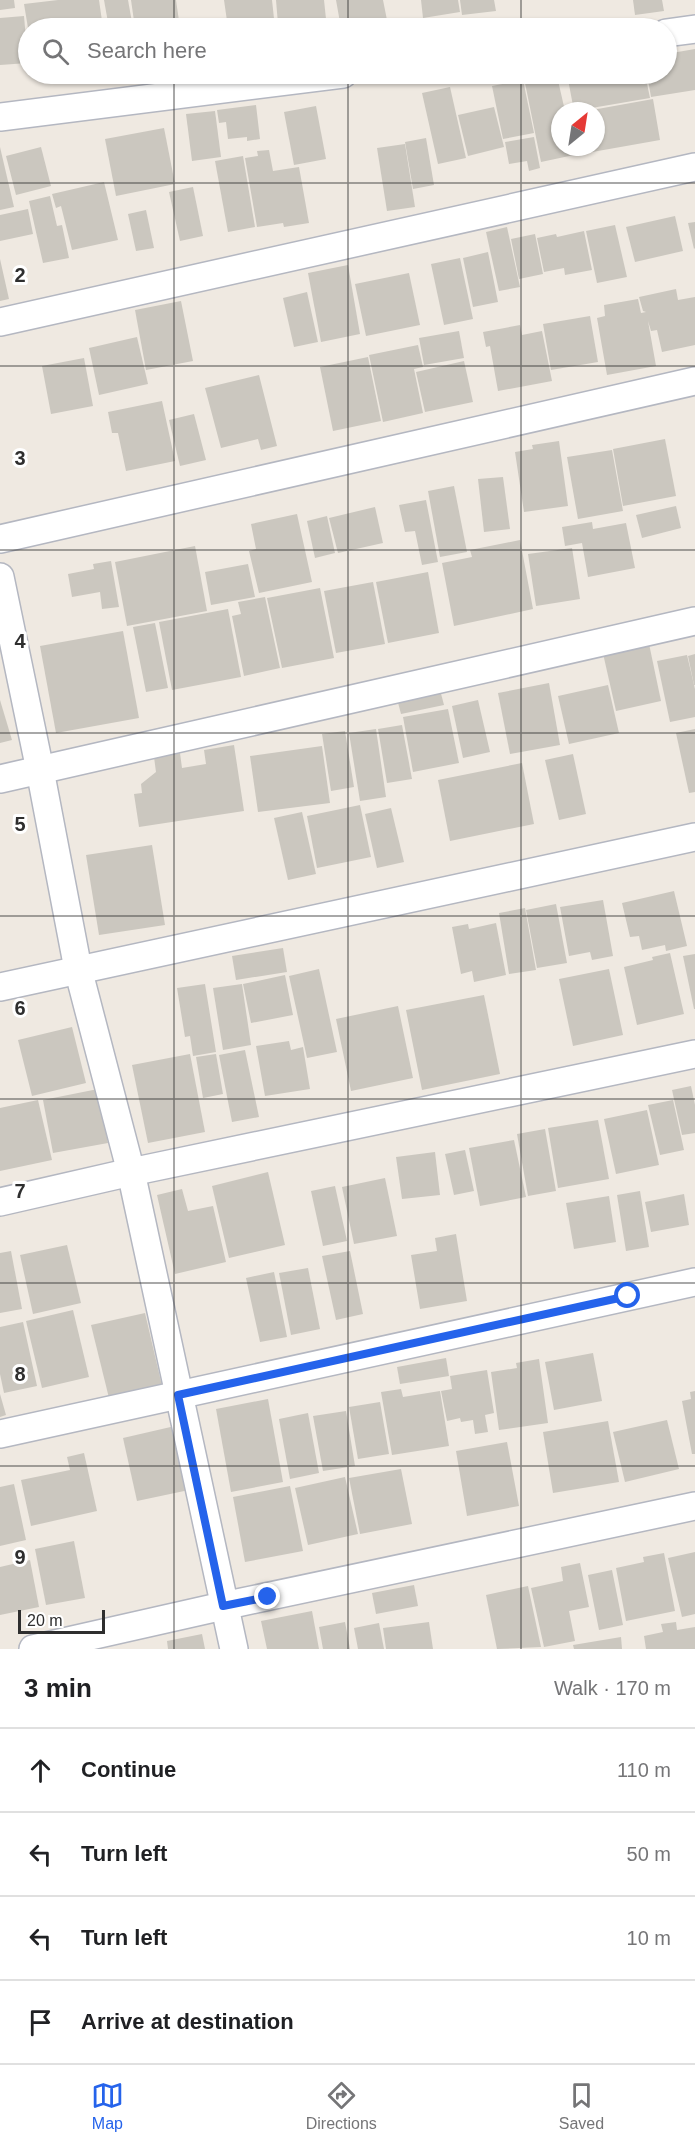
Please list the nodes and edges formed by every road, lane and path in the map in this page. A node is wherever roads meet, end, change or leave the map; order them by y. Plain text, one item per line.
1 (695, 29) edge
2 (677, 31) edge
3 (263, 84) edge
4 (0, 117) edge
5 (695, 167) edge
6 (0, 322) edge
7 (695, 381) edge
8 (0, 539) edge
9 (0, 577) edge
10 (695, 621) edge
11 (40, 770) junction
12 (0, 779) edge
13 (695, 837) edge
14 (78, 969) junction
15 (0, 987) edge
16 (695, 1054) edge
17 (131, 1172) junction
18 (0, 1202) edge
19 (695, 1282) edge
20 (178, 1395) junction
21 (0, 1434) edge
22 (695, 1506) edge
23 (223, 1606) junction
24 (33, 1649) edge
25 (234, 1649) edge

1 - 2 street
3 - 4 street
5 - 6 street
7 - 8 street
9 - 11 street
10 - 11 street
11 - 12 street
11 - 14 street
13 - 14 street
14 - 15 street
14 - 17 street
16 - 17 street
17 - 18 street
17 - 20 street
19 - 20 street
20 - 21 street
20 - 23 street
22 - 23 street
23 - 24 street
23 - 25 street

